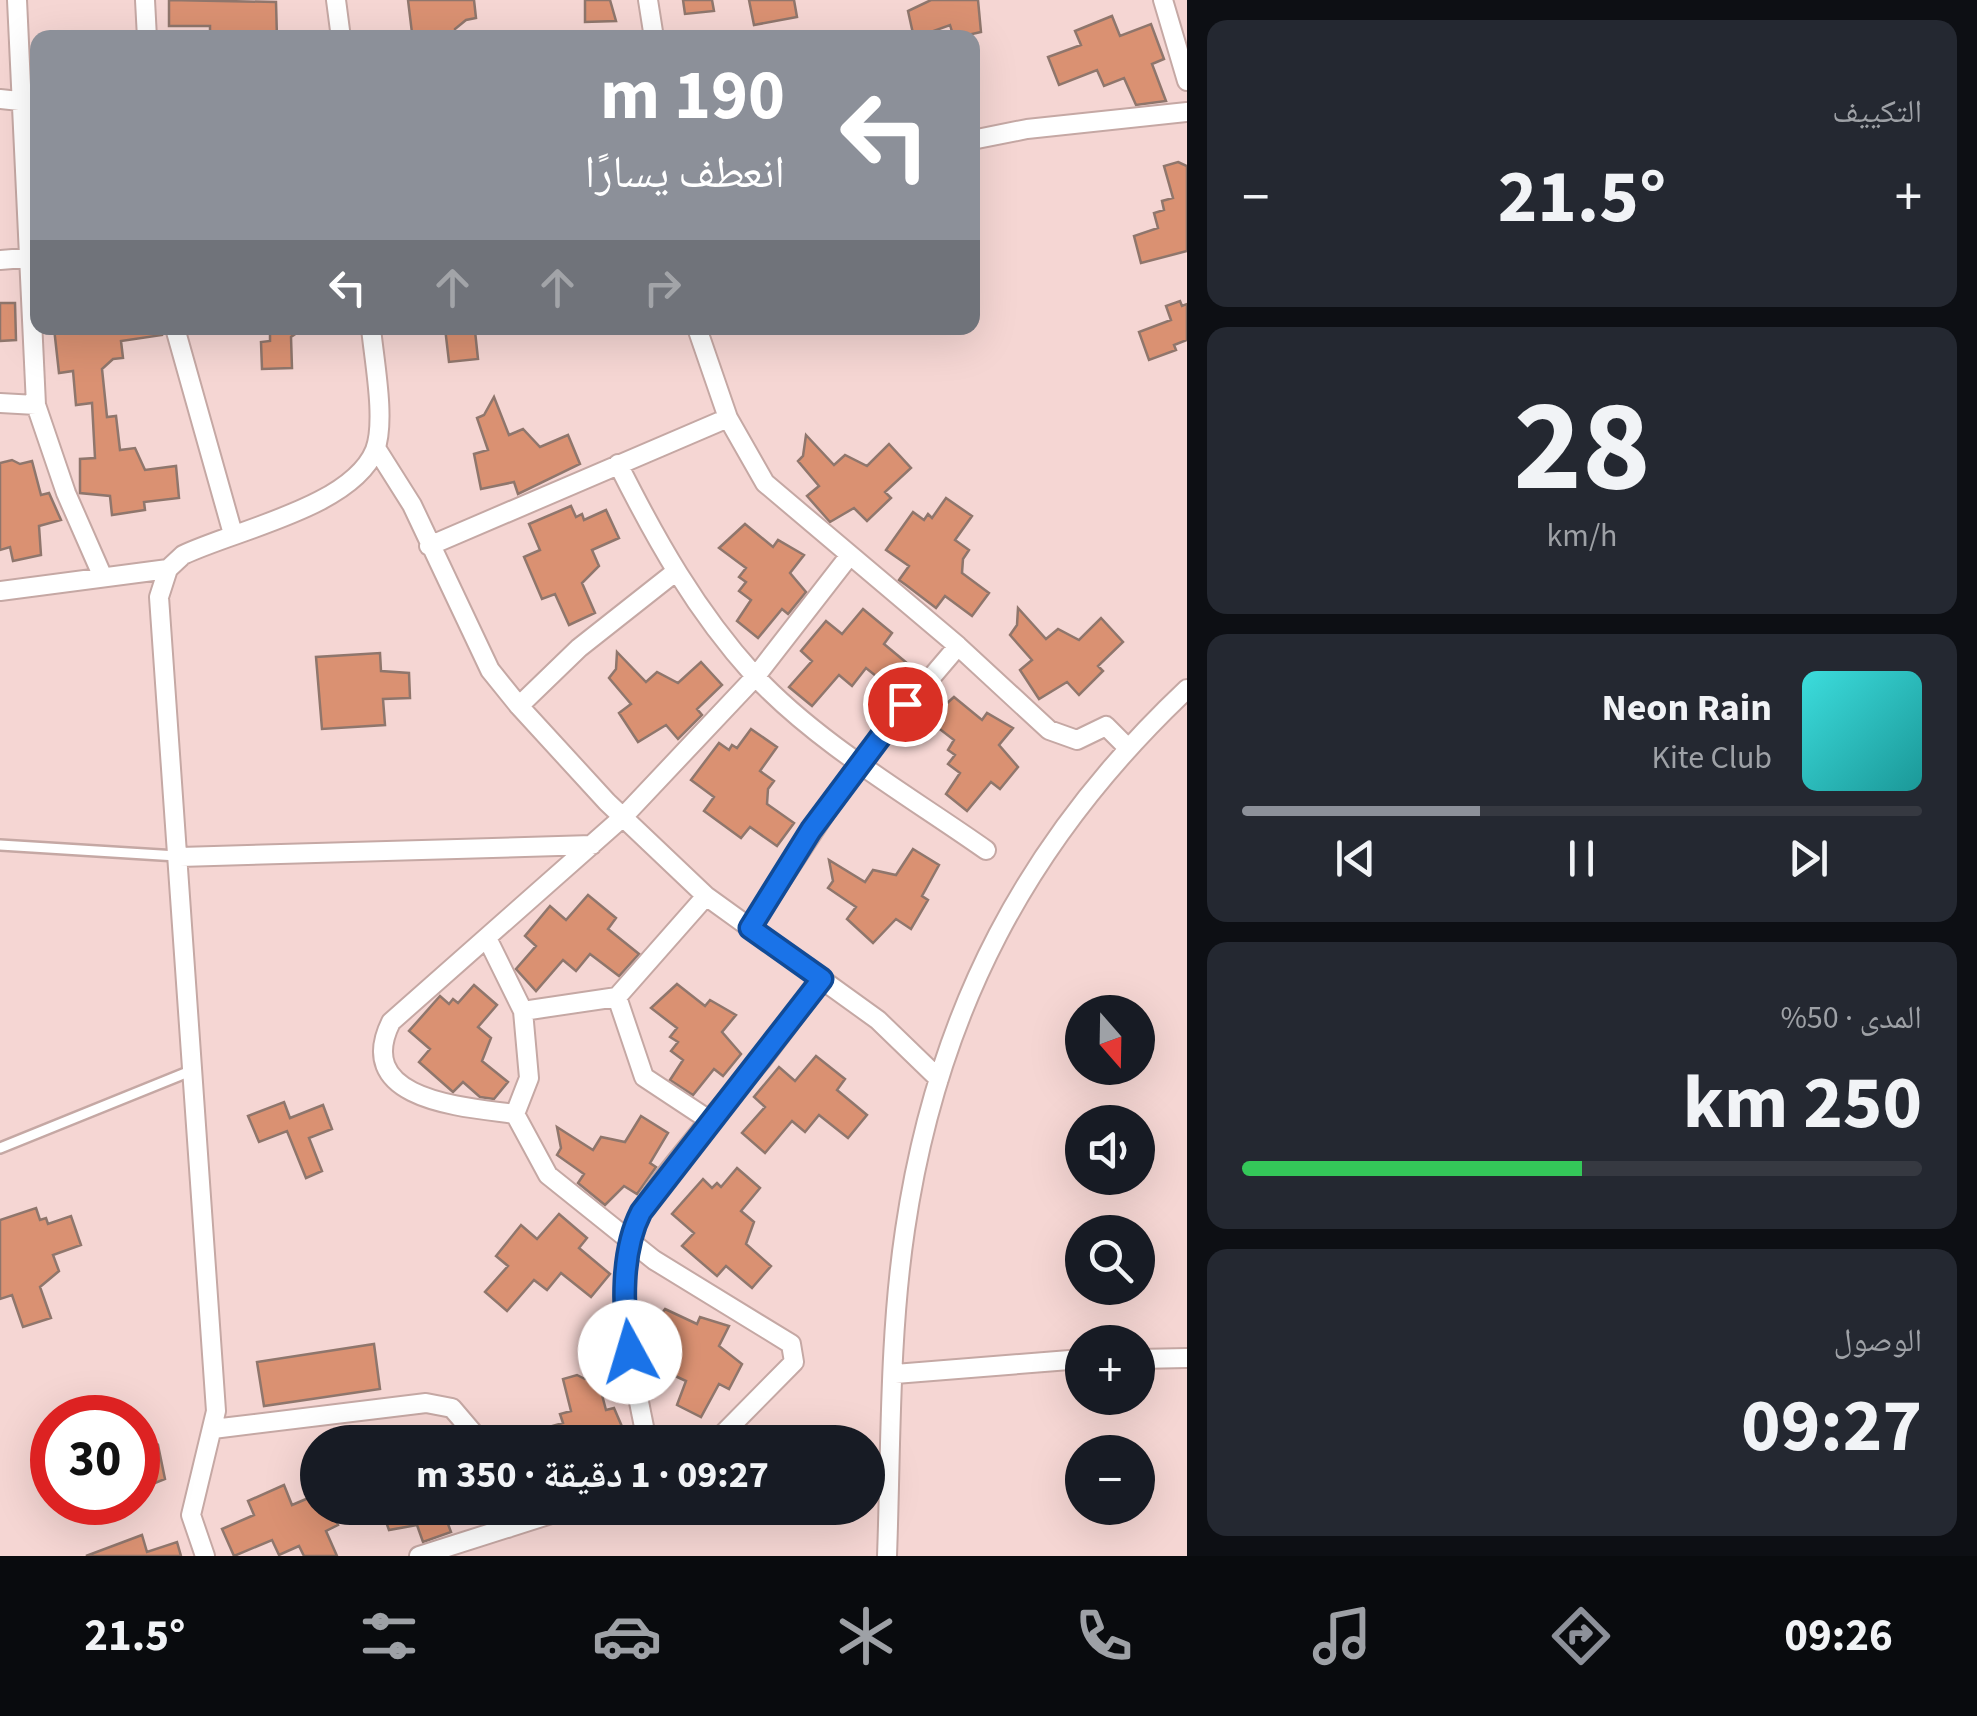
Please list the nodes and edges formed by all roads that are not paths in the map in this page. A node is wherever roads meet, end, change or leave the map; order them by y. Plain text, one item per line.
1 (17, 0) edge
2 (145, 0) edge
3 (336, 0) edge
4 (648, 0) edge
5 (1163, 0) edge
6 (147, 30) edge
7 (340, 30) edge
8 (653, 30) edge
9 (1187, 81) edge
10 (0, 99) edge
11 (29, 102) edge
12 (1187, 112) edge
13 (980, 138) edge
14 (30, 154) edge
15 (30, 258) edge
16 (0, 260) edge
17 (34, 335) edge
18 (176, 335) edge
19 (372, 335) edge
20 (699, 335) edge
21 (0, 403) edge
22 (36, 405) junction
23 (728, 418) junction
24 (376, 448) junction
25 (618, 464) junction
26 (233, 534) junction
27 (429, 546) junction
28 (850, 555) junction
29 (168, 568) junction
30 (674, 573) junction
31 (102, 576) junction
32 (0, 591) edge
33 (958, 646) junction
34 (756, 676) junction
35 (1187, 689) edge
36 (519, 706) junction
37 (1128, 748) junction
38 (860, 762) junction
39 (623, 817) junction
40 (0, 845) edge
41 (592, 845) junction
42 (986, 850) dead end
43 (180, 856) junction
44 (706, 896) junction
45 (750, 928) junction
46 (486, 938) junction
47 (822, 979) junction
48 (617, 997) junction
49 (523, 1012) junction
50 (195, 1069) junction
51 (939, 1079) junction
52 (515, 1114) junction
53 (709, 1120) junction
54 (0, 1148) edge
55 (632, 1241) junction
56 (1155, 1358) edge
57 (1187, 1358) edge
58 (1065, 1361) edge
59 (895, 1374) junction
60 (466, 1425) edge
61 (645, 1425) edge
62 (732, 1425) edge
63 (213, 1429) junction
64 (507, 1525) edge
65 (517, 1525) edge
66 (508, 1528) junction
67 (205, 1556) edge
68 (419, 1556) edge
69 (886, 1556) edge

1 - 11 street
2 - 6 street
3 - 7 street
4 - 8 street
5 - 9 street
10 - 11 street
11 - 14 street
12 - 13 street
15 - 16 street
17 - 22 street
18 - 26 street
19 - 24 street
20 - 23 street
21 - 22 street
22 - 31 street
23 - 25 street
23 - 28 street
24 - 26 street
24 - 27 street
25 - 27 street
25 - 30 street
26 - 29 street
27 - 36 street
28 - 33 street
28 - 34 street
29 - 31 street
29 - 43 street
30 - 34 street
30 - 36 street
31 - 32 street
33 - 37 street
33 - 38 street
34 - 38 street
34 - 39 street
35 - 37 street
36 - 39 street
37 - 51 street
38 - 42 street
38 - 45 street
39 - 41 street
39 - 44 street
40 - 43 lane
41 - 43 street
41 - 46 street
43 - 50 street
44 - 45 street
44 - 48 street
45 - 47 street
46 - 49 street
46 - 52 street
47 - 51 street
47 - 53 street
48 - 49 street
48 - 53 street
49 - 52 street
50 - 54 lane
50 - 63 street
51 - 59 street
52 - 55 street
53 - 55 street
55 - 61 street
55 - 62 street
56 - 57 street
58 - 59 street
59 - 69 street
60 - 63 street
63 - 67 street
64 - 66 street
65 - 66 street
66 - 68 street

